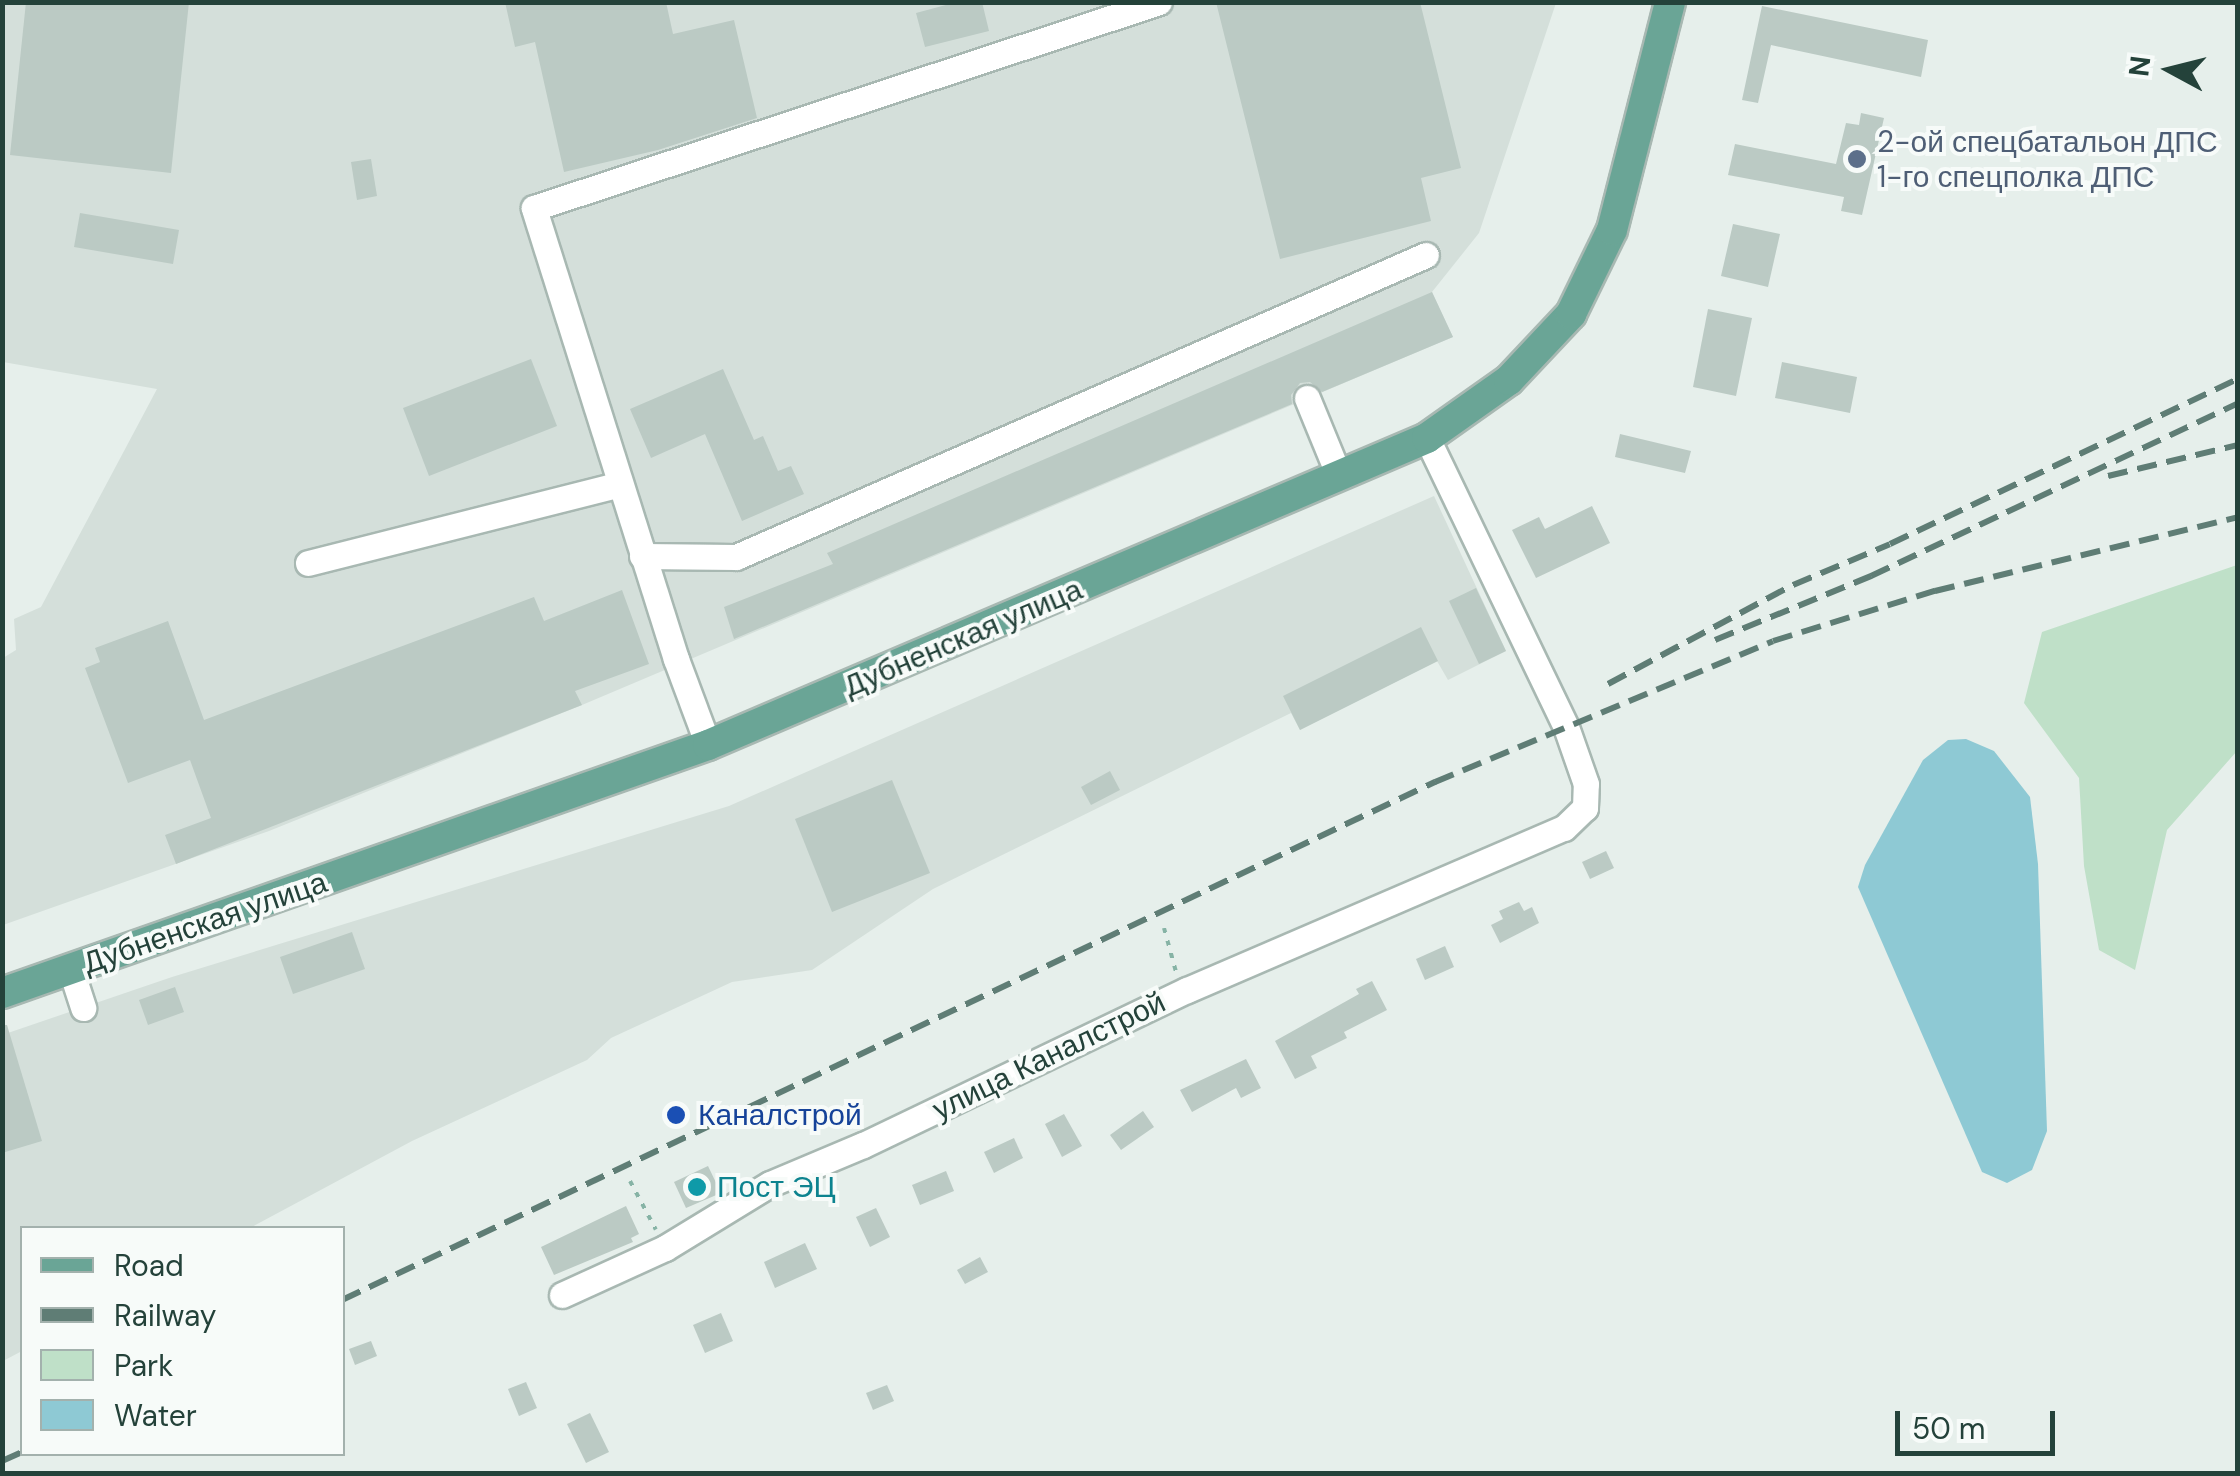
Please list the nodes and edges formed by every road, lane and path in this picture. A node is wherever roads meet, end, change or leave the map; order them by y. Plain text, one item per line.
1 (1159, 2) edge
2 (1670, 2) edge
3 (1426, 254) dead end
4 (1307, 398) dead end
5 (1427, 438) junction
6 (1339, 476) junction
7 (620, 484) junction
8 (642, 556) junction
9 (308, 563) dead end
10 (708, 745) junction
11 (1164, 928) dead end
12 (72, 970) junction
13 (1178, 978) dead end
14 (2, 994) edge
15 (82, 1008) dead end
16 (630, 1180) dead end
17 (665, 1248) junction
18 (562, 1294) dead end

1 - 7 street
2 - 5 main road, Дубненская улица
3 - 8 street
4 - 6 street
5 - 6 main road, Дубненская улица
5 - 17 street, улица Каналстрой
6 - 10 main road, Дубненская улица
7 - 8 street
7 - 9 street
8 - 10 street
10 - 12 main road, Дубненская улица
11 - 13 path
12 - 14 main road, Дубненская улица
12 - 15 street
16 - 17 path
17 - 18 street, улица Каналстрой

